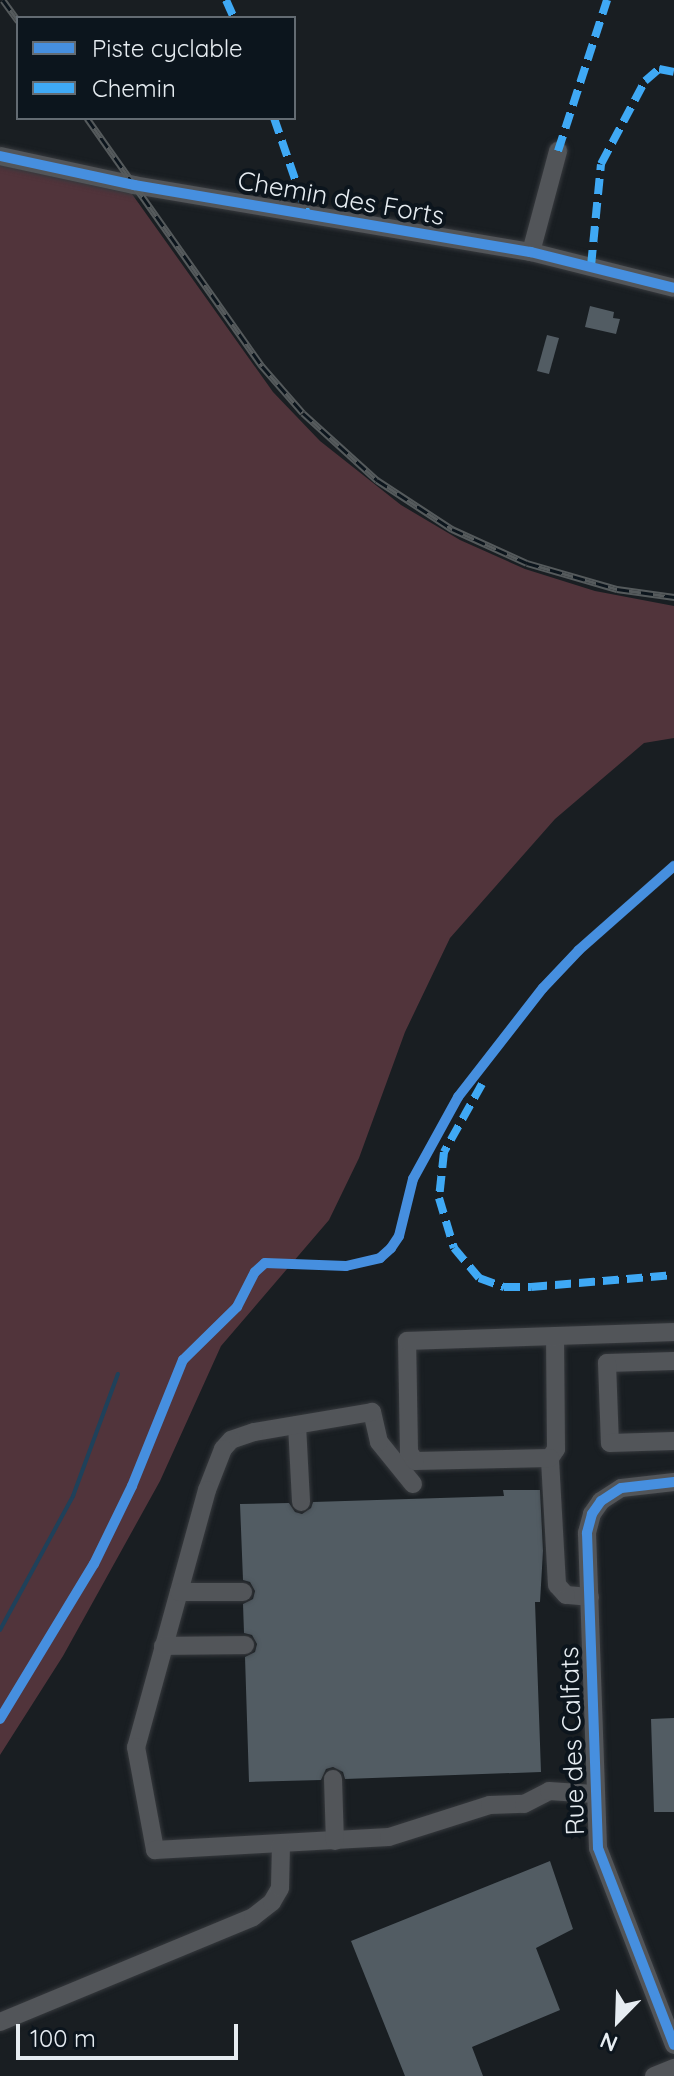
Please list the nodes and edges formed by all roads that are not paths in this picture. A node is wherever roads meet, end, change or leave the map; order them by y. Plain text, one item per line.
1 (558, 151) dead end
2 (0, 156) edge
3 (531, 252) junction
4 (674, 288) edge
5 (674, 1332) edge
6 (555, 1336) junction
7 (674, 1361) edge
8 (297, 1425) junction
9 (674, 1441) edge
10 (550, 1458) junction
11 (674, 1482) edge
12 (413, 1484) dead end
13 (301, 1502) dead end
14 (179, 1592) junction
15 (243, 1592) dead end
16 (590, 1597) junction
17 (245, 1645) dead end
18 (163, 1646) junction
19 (333, 1779) dead end
20 (594, 1794) junction
21 (335, 1841) junction
22 (281, 1844) junction
23 (0, 2022) edge
24 (674, 2045) edge
25 (674, 2068) edge
26 (654, 2076) edge

1 - 3 street
2 - 3 street, Chemin des Forts
3 - 4 street, Chemin des Forts
5 - 6 street
6 - 10 street
6 - 10 street
7 - 9 street
8 - 12 street
8 - 13 street
8 - 14 street
10 - 16 street
11 - 16 street, Rue des Calfats
14 - 15 street
14 - 18 street
16 - 20 street, Rue des Calfats
17 - 18 street
18 - 22 street
19 - 21 street
20 - 21 street
20 - 24 street, Rue des Calfats
21 - 22 street
22 - 23 street
25 - 26 street

